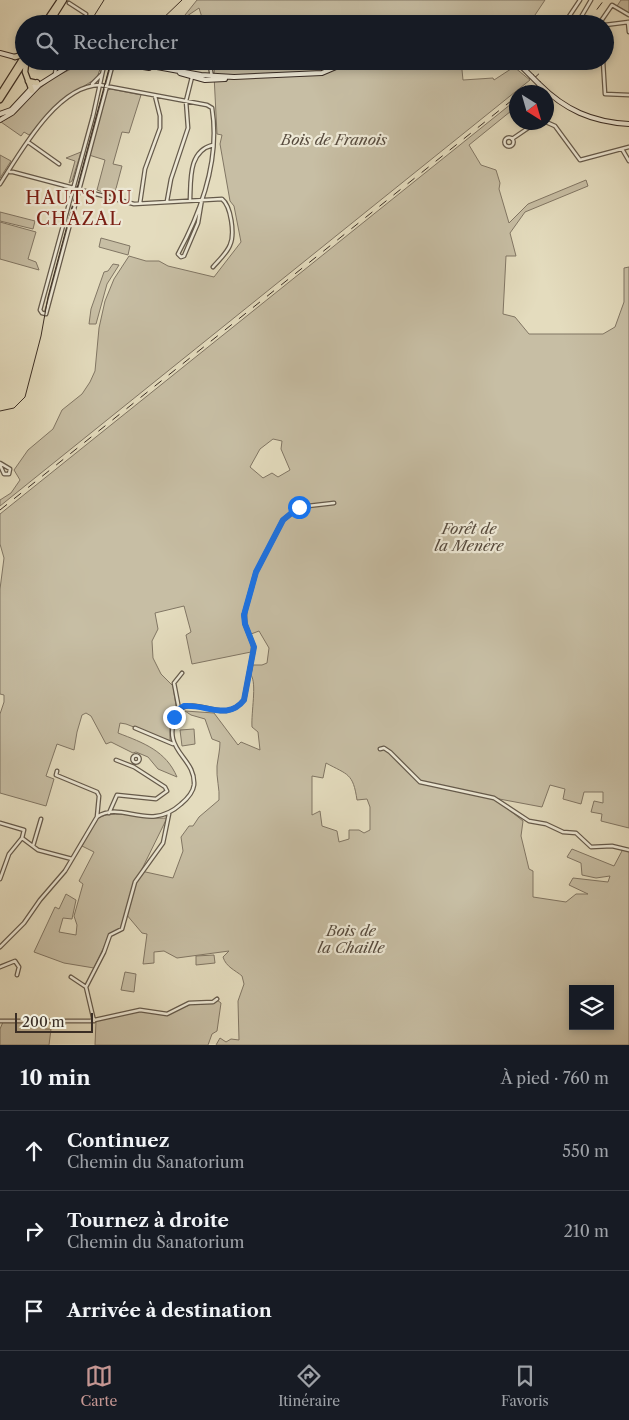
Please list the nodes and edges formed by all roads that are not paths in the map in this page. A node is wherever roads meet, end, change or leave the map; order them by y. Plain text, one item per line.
1 (60, 0) edge
2 (580, 0) edge
3 (591, 0) edge
4 (67, 1) edge
5 (50, 15) edge
6 (56, 15) edge
7 (86, 15) edge
8 (570, 15) edge
9 (582, 15) edge
10 (605, 15) edge
11 (629, 15) edge
12 (628, 22) edge
13 (614, 24) edge
14 (629, 32) edge
15 (0, 53) edge
16 (15, 57) edge
17 (15, 70) edge
18 (20, 70) edge
19 (24, 70) edge
20 (104, 70) joint
21 (108, 70) edge
22 (161, 70) edge
23 (166, 70) edge
24 (210, 70) edge
25 (329, 70) edge
26 (525, 70) edge
27 (604, 70) edge
28 (55, 71) joint
29 (190, 75) junction
30 (212, 79) junction
31 (28, 81) junction
32 (37, 82) junction
33 (91, 85) junction
34 (101, 85) junction
35 (106, 86) junction
36 (32, 89) junction
37 (0, 94) edge
38 (629, 95) edge
39 (155, 96) junction
40 (0, 100) edge
41 (186, 102) junction
42 (0, 114) edge
43 (0, 120) edge
44 (629, 124) edge
45 (554, 126) edge
46 (525, 130) edge
47 (512, 139) dead end
48 (27, 142) junction
49 (213, 145) junction
50 (629, 147) edge
51 (622, 149) junction
52 (629, 160) edge
53 (59, 164) dead end
54 (11, 172) junction
55 (0, 184) edge
56 (72, 187) junction
57 (78, 189) junction
58 (202, 199) junction
59 (190, 200) junction
60 (167, 202) junction
61 (140, 203) junction
62 (214, 267) dead end
63 (0, 464) edge
64 (4, 469) dead end
65 (334, 503) dead end
66 (182, 673) dead end
67 (179, 709) junction
68 (135, 728) dead end
69 (173, 744) junction
70 (380, 749) dead end
71 (116, 760) dead end
72 (136, 762) dead end
73 (134, 768) junction
74 (57, 771) dead end
75 (109, 813) junction
76 (168, 814) junction
77 (97, 817) junction
78 (42, 819) dead end
79 (0, 822) edge
80 (22, 838) junction
81 (33, 846) junction
82 (629, 850) edge
83 (72, 859) junction
84 (0, 879) edge
85 (0, 946) edge
86 (0, 967) edge
87 (17, 974) dead end
88 (71, 977) dead end
89 (86, 987) junction
90 (217, 999) dead end
91 (0, 1021) edge
92 (94, 1021) junction

1 - 5 main road
2 - 8 street
3 - 9 street
4 - 6 main road
4 - 7 street
10 - 11 street
12 - 13 street
12 - 14 street
15 - 16 main road
17 - 37 main road
18 - 40 main road
19 - 31 main road
20 - 33 street
20 - 34 street
21 - 35 street
22 - 29 main road
23 - 29 main road
24 - 30 street
25 - 30 main road
26 - 44 main road, bridge
27 - 38 street
28 - 32 main road
28 - 36 main road
29 - 30 main road
29 - 41 street
31 - 32 main road
31 - 36 main road
32 - 36 main road
33 - 34 street
33 - 48 street
34 - 35 street
34 - 56 street
35 - 39 street
35 - 57 street
36 - 42 main road
36 - 43 main road
39 - 41 street
39 - 61 street
41 - 49 street
41 - 60 street
45 - 51 street
46 - 47 street
48 - 53 street
48 - 54 street
49 - 58 street
49 - 59 street
50 - 51 street
51 - 52 street
54 - 55 street
54 - 56 street
56 - 57 street
56 - 57 street
57 - 61 street
58 - 58 street
58 - 59 street
58 - 62 street
59 - 60 street
60 - 61 street
63 - 64 street
65 - 67 street
66 - 67 street
67 - 69 street
68 - 69 street
69 - 76 street
70 - 82 street
71 - 73 street
72 - 73 street
73 - 75 street
74 - 77 street
75 - 76 street
75 - 77 street
76 - 89 street
77 - 83 street
78 - 81 street
79 - 80 street
80 - 81 street
80 - 84 street
81 - 83 street
83 - 85 street
86 - 87 street
88 - 89 street
89 - 92 street
90 - 92 street
91 - 92 street

